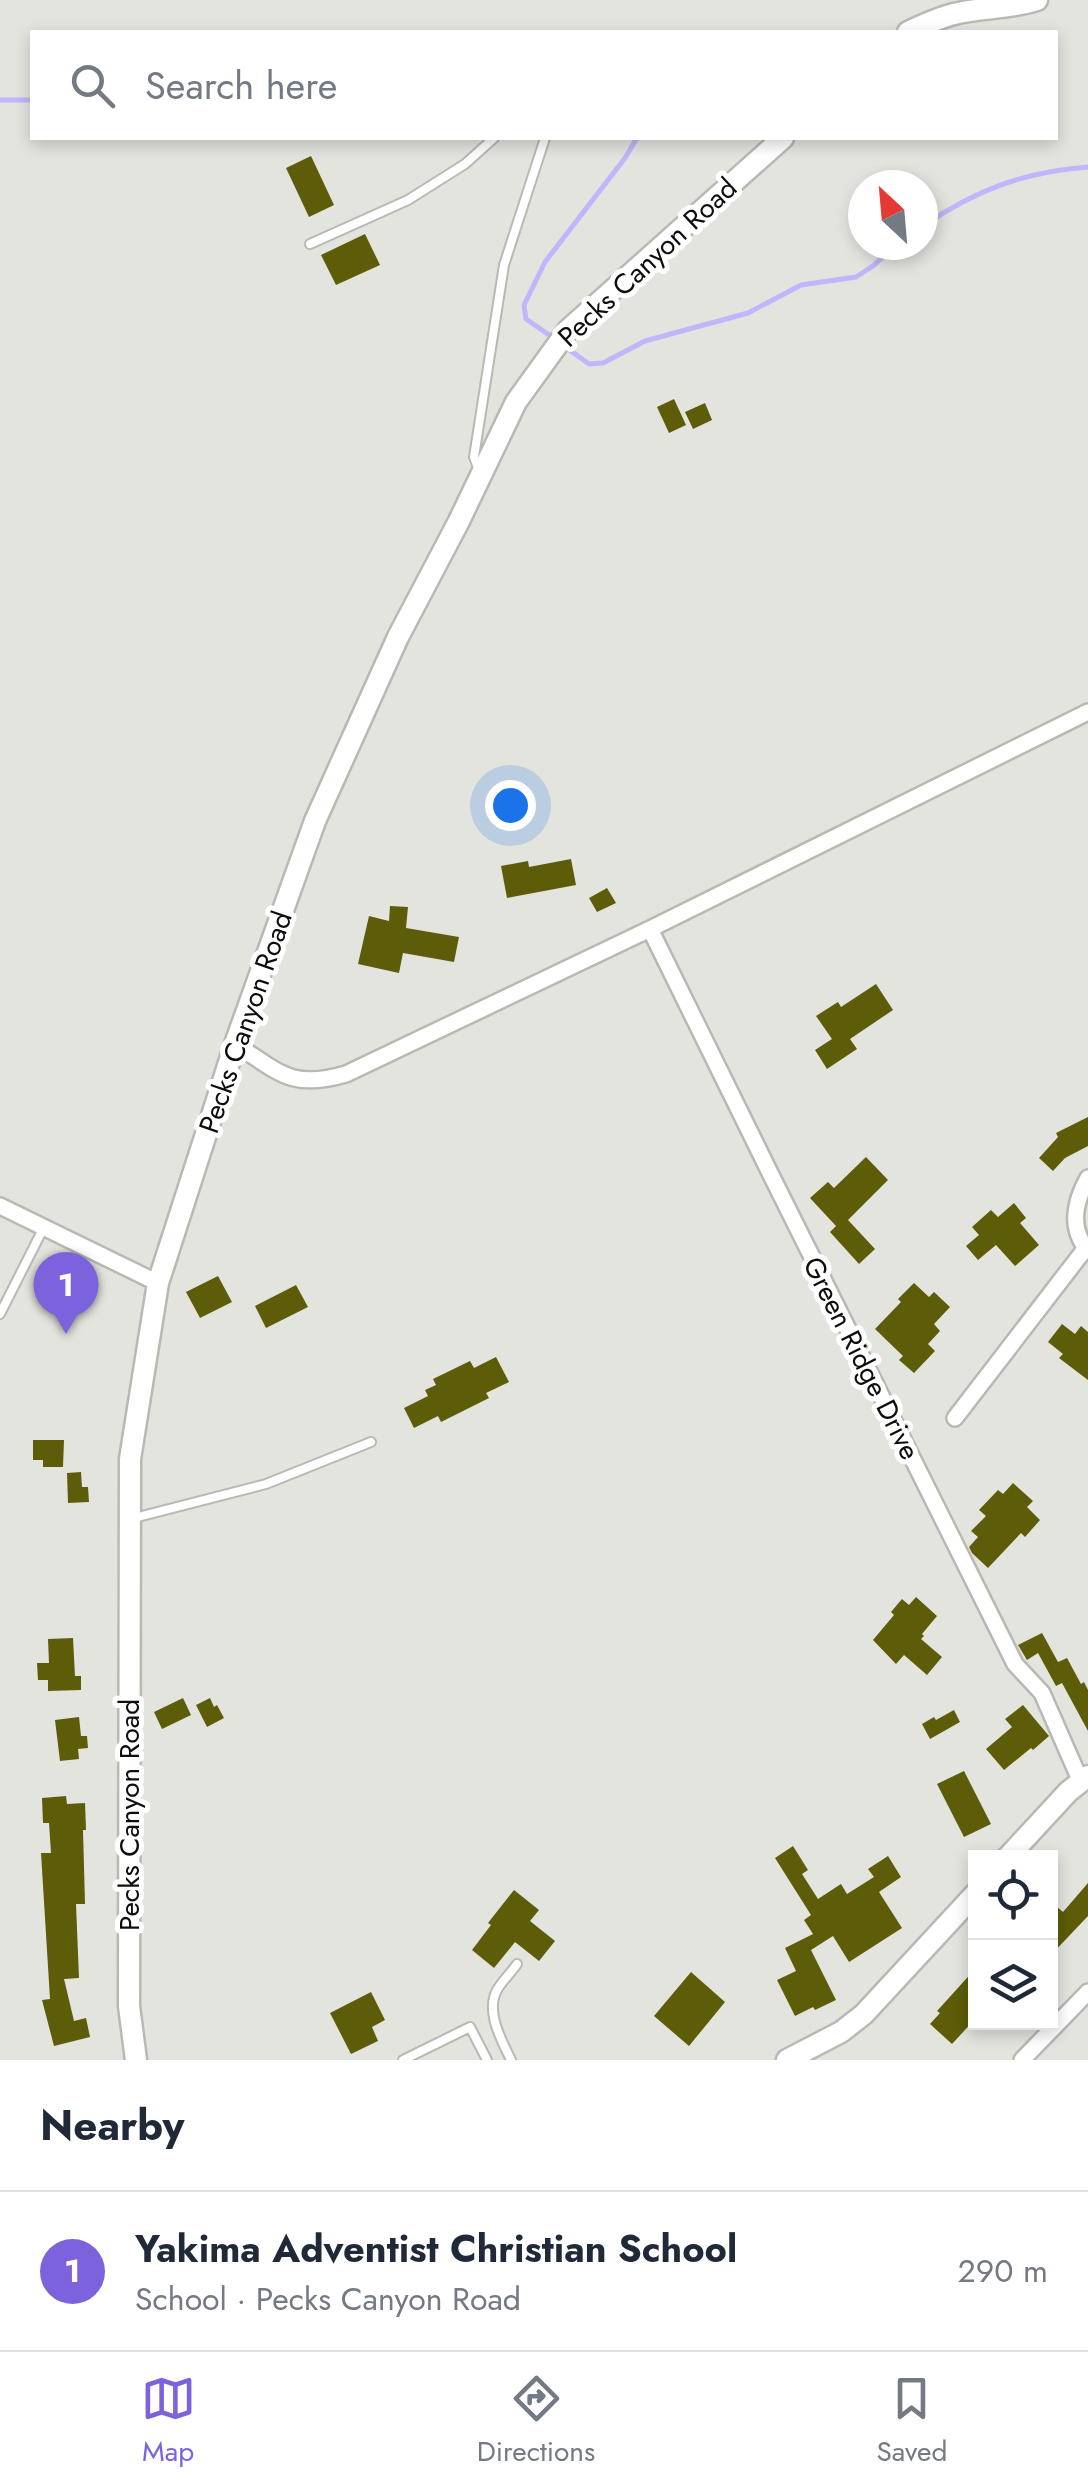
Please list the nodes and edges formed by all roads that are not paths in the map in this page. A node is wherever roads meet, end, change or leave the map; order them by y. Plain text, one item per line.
1 (1036, 0) edge
2 (912, 30) edge
3 (492, 140) edge
4 (544, 140) edge
5 (781, 140) edge
6 (310, 244) dead end
7 (481, 474) junction
8 (1088, 712) edge
9 (650, 928) junction
10 (235, 1044) junction
11 (1088, 1178) edge
12 (0, 1206) edge
13 (44, 1227) junction
14 (1086, 1250) edge
15 (158, 1283) junction
16 (0, 1314) edge
17 (955, 1418) dead end
18 (372, 1442) dead end
19 (130, 1519) junction
20 (1084, 1779) edge
21 (1015, 1850) edge
22 (968, 1901) edge
23 (518, 1964) dead end
24 (1088, 1992) edge
25 (136, 2060) edge
26 (403, 2060) edge
27 (487, 2060) edge
28 (511, 2060) edge
29 (787, 2060) edge
30 (1022, 2060) edge

1 - 2 street
3 - 6 lane
4 - 7 lane
5 - 7 street, Pecks Canyon Road
7 - 10 street, Pecks Canyon Road
8 - 9 street
9 - 10 street
9 - 20 street, Green Ridge Drive
10 - 15 street, Pecks Canyon Road
11 - 14 street
12 - 13 street
13 - 15 street
13 - 16 lane
14 - 17 street
15 - 19 street, Pecks Canyon Road
18 - 19 lane
19 - 25 street, Pecks Canyon Road
20 - 21 street
22 - 29 street
23 - 28 lane
24 - 30 street
26 - 27 lane

